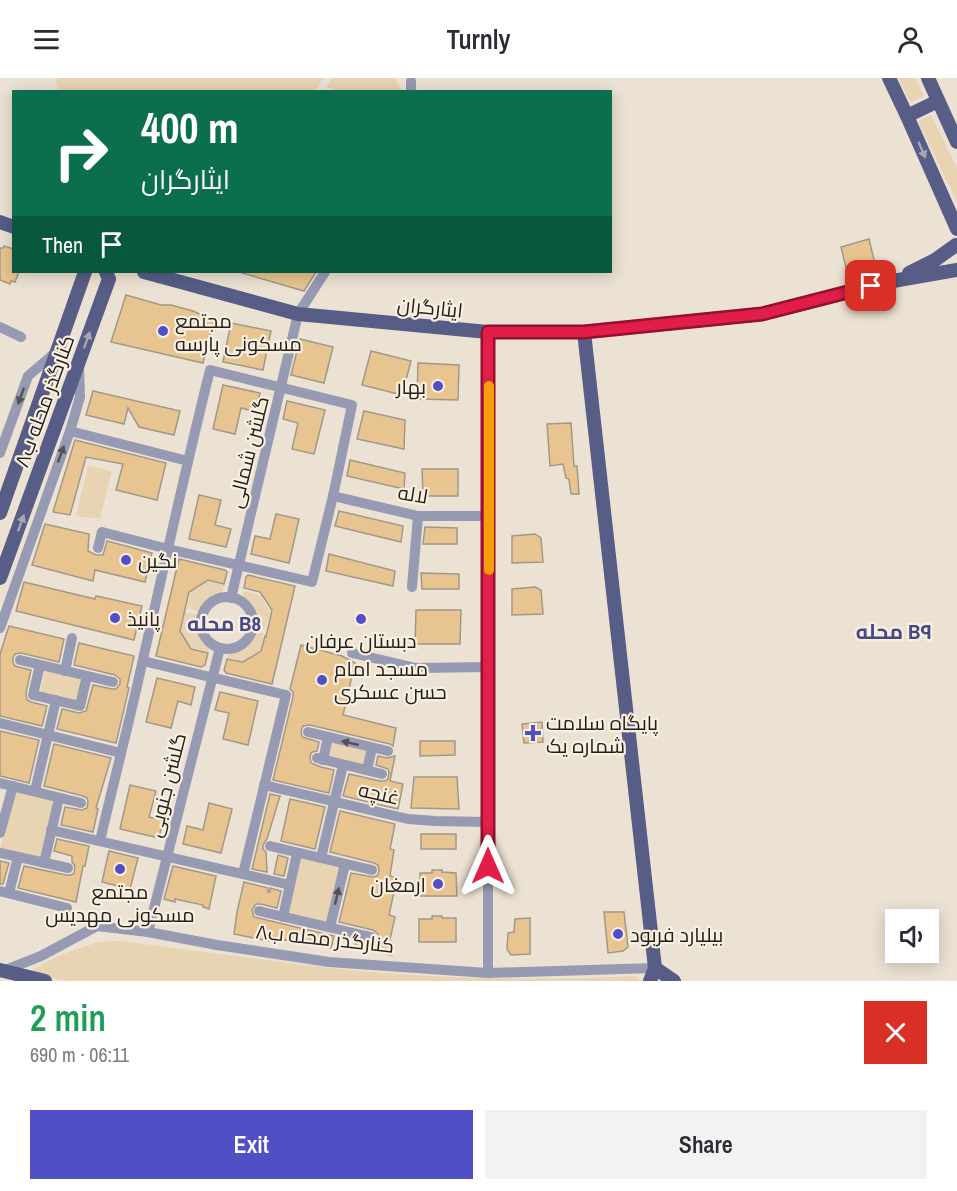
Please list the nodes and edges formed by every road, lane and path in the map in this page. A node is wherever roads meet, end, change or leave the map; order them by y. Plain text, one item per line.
1 (889, 78) edge
2 (928, 78) edge
3 (938, 101) junction
4 (907, 116) junction
5 (957, 142) edge
6 (957, 229) edge
7 (957, 244) edge
8 (957, 268) edge
9 (85, 273) edge
10 (106, 273) edge
11 (148, 273) edge
12 (325, 273) edge
13 (893, 281) junction
14 (298, 314) junction
15 (0, 327) edge
16 (488, 332) junction
17 (584, 332) junction
18 (21, 337) dead end
19 (57, 352) junction
20 (79, 361) junction
21 (282, 388) junction
22 (70, 431) junction
23 (0, 453) edge
24 (188, 461) junction
25 (333, 496) junction
26 (0, 513) edge
27 (418, 516) junction
28 (489, 516) junction
29 (98, 548) dead end
30 (168, 549) junction
31 (239, 566) junction
32 (0, 578) edge
33 (412, 587) dead end
34 (231, 598) junction
35 (0, 628) edge
36 (72, 638) dead end
37 (220, 648) junction
38 (352, 653) dead end
39 (20, 660) dead end
40 (143, 661) junction
41 (40, 665) junction
42 (489, 667) junction
43 (64, 671) junction
44 (87, 676) junction
45 (213, 677) junction
46 (113, 682) dead end
47 (56, 700) junction
48 (0, 723) edge
49 (308, 732) dead end
50 (48, 736) junction
51 (328, 737) junction
52 (372, 748) junction
53 (387, 752) dead end
54 (121, 753) junction
55 (343, 765) junction
56 (367, 770) junction
57 (382, 774) dead end
58 (0, 783) edge
59 (264, 785) junction
60 (13, 786) junction
61 (35, 791) junction
62 (59, 798) junction
63 (335, 801) junction
64 (81, 803) dead end
65 (488, 822) junction
66 (51, 830) junction
67 (0, 833) edge
68 (100, 841) junction
69 (270, 846) dead end
70 (0, 853) edge
71 (297, 853) junction
72 (167, 856) junction
73 (18, 857) junction
74 (321, 858) junction
75 (44, 862) junction
76 (345, 864) junction
77 (68, 868) dead end
78 (372, 870) dead end
79 (243, 874) junction
80 (290, 885) junction
81 (4, 892) edge
82 (67, 908) dead end
83 (259, 911) dead end
84 (283, 916) junction
85 (330, 927) junction
86 (148, 932) junction
87 (371, 937) dead end
88 (1, 970) edge
89 (488, 972) junction
90 (652, 975) edge
91 (45, 981) edge
92 (674, 981) edge

1 - 4 main road
2 - 3 main road
3 - 4 main road
3 - 5 main road
4 -> 6 main road
7 - 8 main road
7 - 13 main road, ایثارگران
8 - 13 main road, ایثارگران
9 - 19 main road
20 -> 10 main road, کنارگذر محله ب۸
11 - 14 main road, ایثارگران
12 - 14 street
13 - 17 main road, ایثارگران
14 - 16 main road, ایثارگران
14 - 21 street, گلشن شمالی
15 - 18 street
16 - 17 main road, ایثارگران
16 - 28 street
17 - 90 main road
19 -> 23 street
19 - 26 main road
20 - 22 street
32 -> 20 main road, کنارگذر محله ب۸
21 - 24 street
21 - 25 street
21 - 31 street, گلشن شمالی
22 - 24 street
35 -> 22 street
24 - 30 street
25 - 27 street, لاله
25 - 31 street
27 - 28 street, لاله
27 - 33 street
28 - 42 street
29 - 30 street
30 - 31 street
30 - 40 street
31 - 34 street, گلشن شمالی
34 - 37 street
34 - 37 street
36 - 43 street
37 - 45 street, گلشن جنوبی
38 - 42 street
39 - 41 street
40 - 45 street
40 - 54 street
41 - 43 street
41 - 47 street
42 - 65 street
43 - 44 street
44 - 46 street
44 - 47 street
45 - 59 street
45 - 72 street, گلشن جنوبی
47 - 50 street
48 - 50 street
49 - 51 street
50 - 54 street
50 - 61 street
52 -> 51 street
51 - 55 street
52 - 53 street
52 - 56 street
54 - 68 street
55 - 56 street
55 - 63 street
56 - 57 street
58 - 60 street
59 - 63 street, غنچه
59 - 79 street
60 - 61 street
60 - 67 street
61 - 62 street
62 - 64 street
62 - 66 street
63 - 65 street, غنچه
63 - 74 street
65 - 89 street
66 - 68 street
66 - 75 street
68 - 72 street
69 - 71 street
70 - 73 street
71 - 74 street
71 - 80 street
72 - 79 street
72 - 86 street, گلشن جنوبی
73 - 75 street
73 - 81 street
74 - 76 street
75 - 77 street
76 - 78 street
85 -> 76 street
79 - 80 street
80 - 84 street
81 - 82 street
83 - 84 street
84 - 85 street
85 - 87 street
86 - 88 street, کنارگذر محله ب۸
86 - 89 street, کنارگذر محله ب۸
88 - 91 main road
89 - 90 street, کنارگذر محله ب۸
90 - 92 main road

